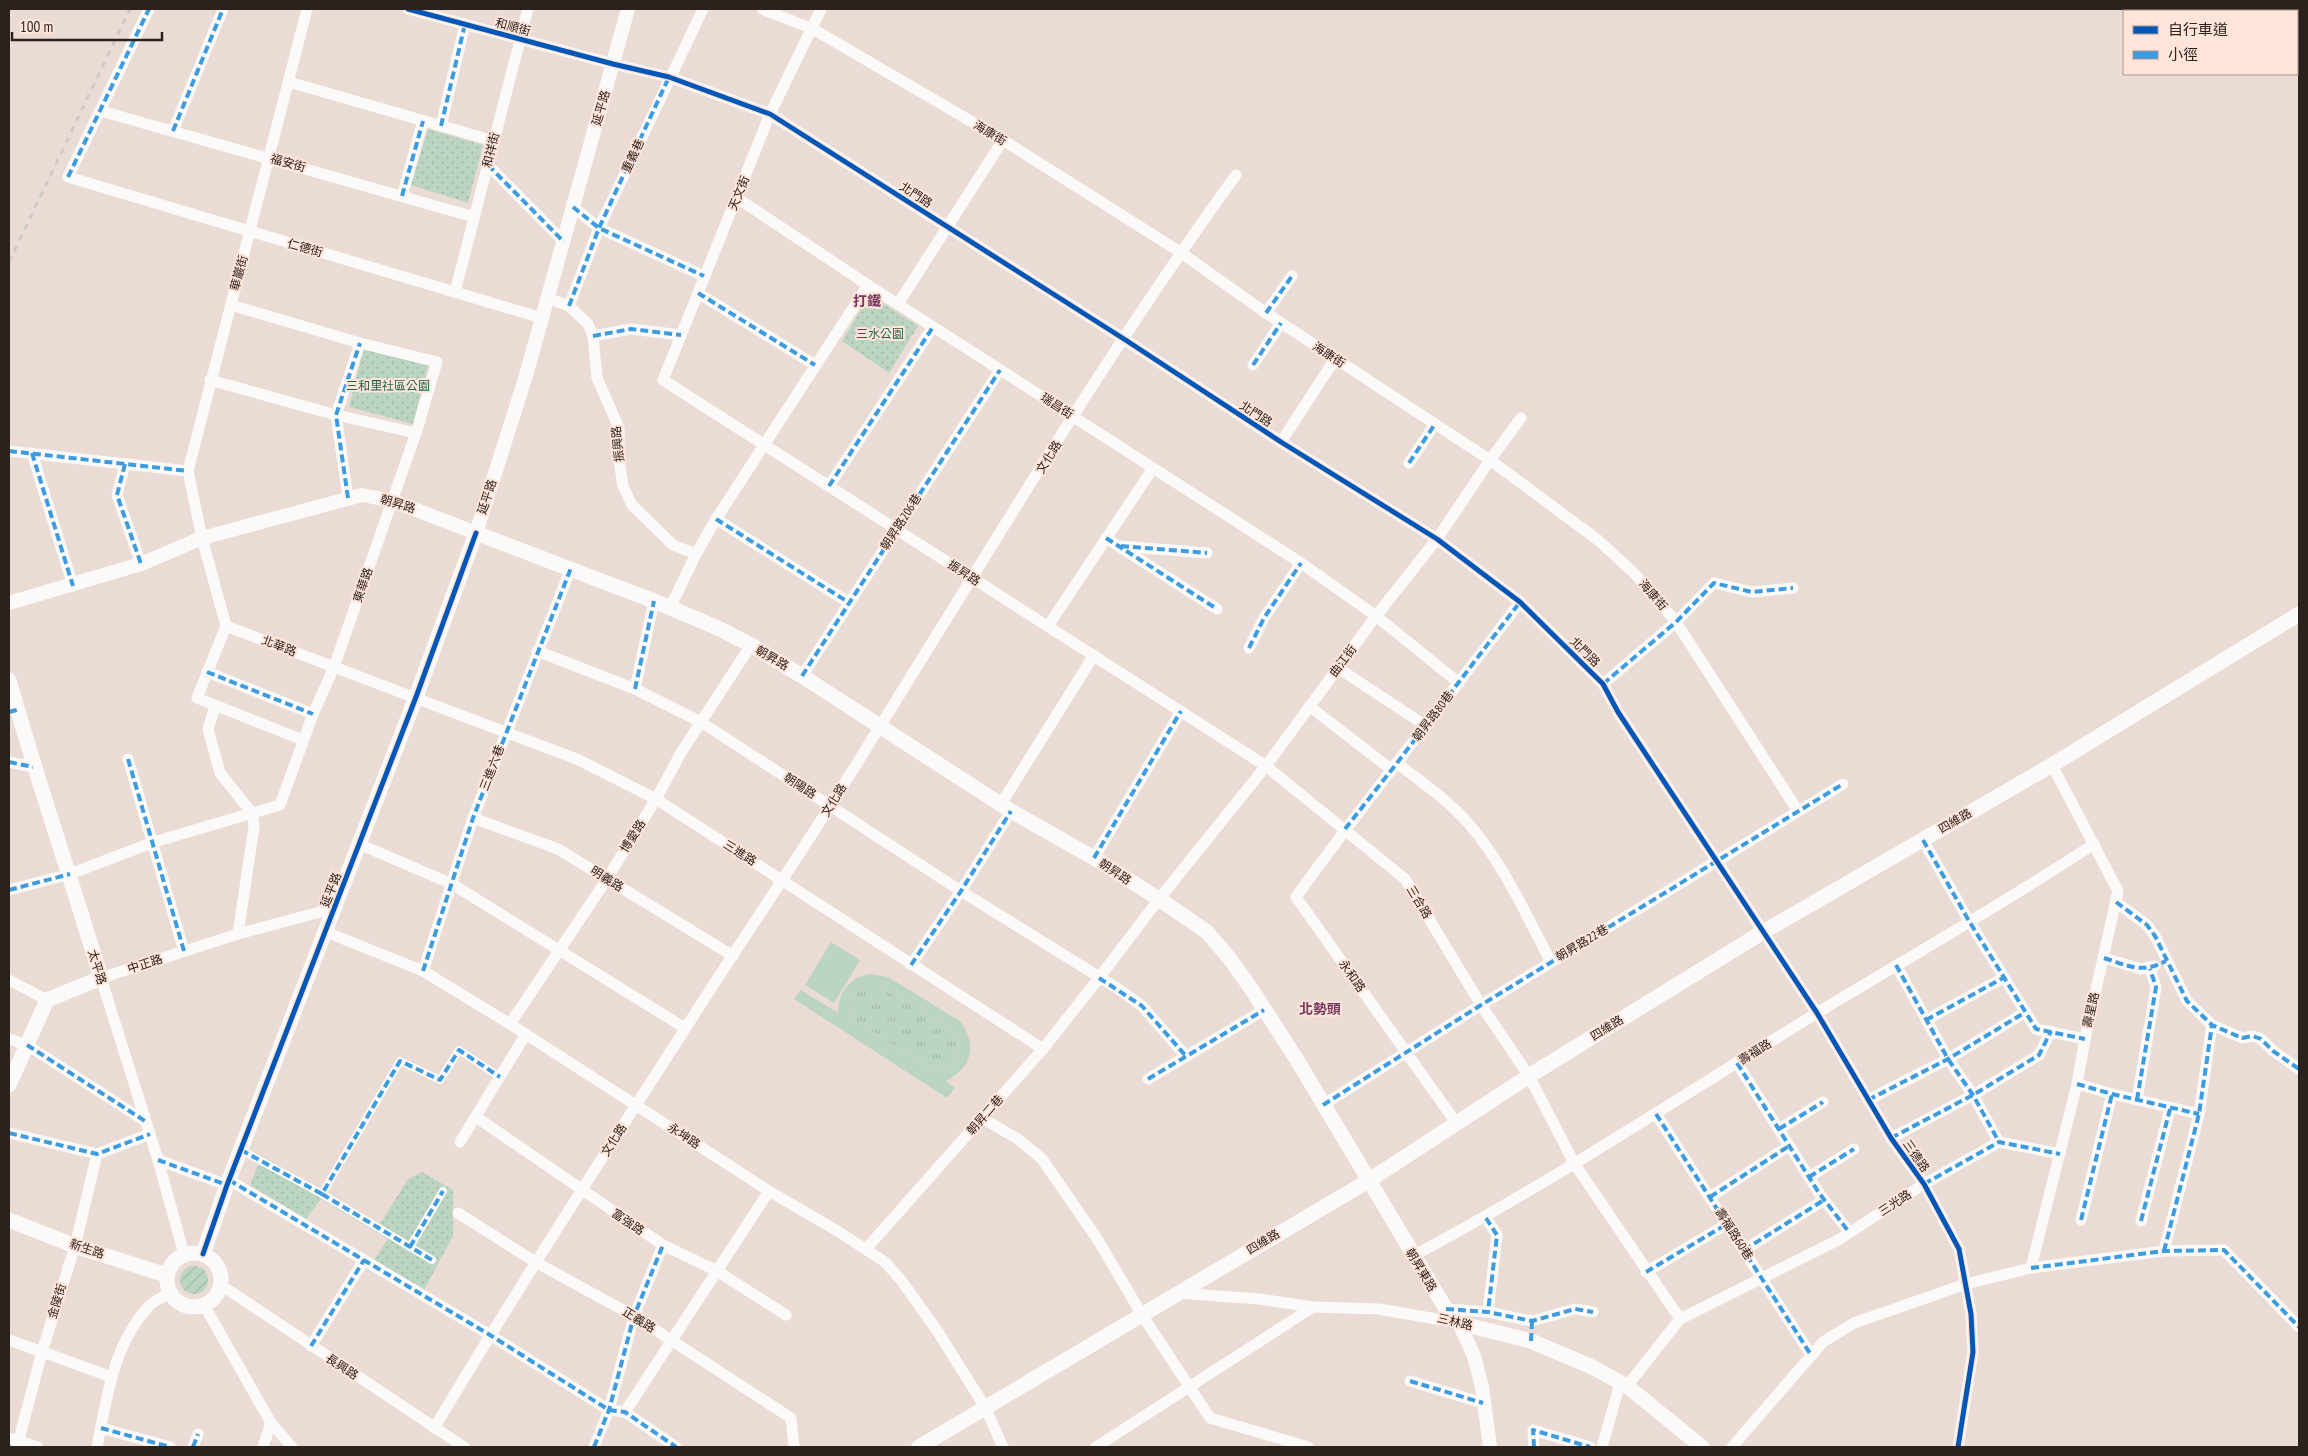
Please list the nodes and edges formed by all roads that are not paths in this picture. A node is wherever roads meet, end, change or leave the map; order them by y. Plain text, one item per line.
1 (149, 9) edge
2 (223, 9) edge
3 (308, 9) edge
4 (408, 9) edge
5 (528, 9) edge
6 (628, 9) edge
7 (703, 9) edge
8 (762, 9) edge
9 (821, 9) edge
10 (465, 24) junction
11 (812, 29) junction
12 (520, 39) junction
13 (613, 64) junction
14 (669, 77) junction
15 (288, 82) junction
16 (100, 111) junction
17 (770, 114) junction
18 (423, 121) junction
19 (441, 126) junction
20 (173, 132) junction
21 (1003, 140) junction
22 (494, 141) junction
23 (269, 158) junction
24 (488, 165) junction
25 (1236, 175) dead end
26 (402, 196) junction
27 (737, 198) junction
28 (573, 207) junction
29 (474, 217) junction
30 (948, 227) junction
31 (600, 228) junction
32 (250, 231) junction
33 (564, 242) junction
34 (1180, 252) junction
35 (704, 276) junction
36 (1292, 276) dead end
37 (868, 285) junction
38 (455, 292) junction
39 (698, 293) junction
40 (548, 298) junction
41 (898, 304) junction
42 (231, 305) junction
43 (569, 306) junction
44 (1266, 313) junction
45 (542, 318) junction
46 (1281, 323) junction
47 (933, 327) junction
48 (681, 335) junction
49 (593, 336) junction
50 (1124, 339) junction
51 (360, 343) junction
52 (1335, 359) junction
53 (815, 365) junction
54 (1253, 365) dead end
55 (1000, 370) junction
56 (210, 380) junction
57 (663, 380) joint
58 (336, 415) junction
59 (1074, 417) junction
60 (1521, 418) dead end
61 (1435, 424) junction
62 (416, 433) junction
63 (1281, 442) junction
64 (764, 444) junction
65 (9, 451) edge
66 (32, 452) junction
67 (1490, 460) junction
68 (1409, 463) dead end
69 (125, 464) junction
70 (1153, 468) junction
71 (188, 471) junction
72 (829, 486) junction
73 (348, 498) junction
74 (393, 501) junction
75 (716, 519) junction
76 (897, 529) junction
77 (476, 533) junction
78 (202, 538) junction
79 (1106, 538) junction
80 (1437, 539) junction
81 (1118, 546) junction
82 (1207, 552) dead end
83 (696, 554) junction
84 (1301, 562) junction
85 (141, 564) junction
86 (571, 568) junction
87 (972, 578) junction
88 (73, 586) junction
89 (1793, 588) dead end
90 (654, 601) junction
91 (848, 602) junction
92 (1520, 602) junction
93 (9, 603) edge
94 (670, 608) junction
95 (1217, 609) dead end
96 (2299, 614) edge
97 (1376, 616) junction
98 (1676, 622) junction
99 (226, 626) junction
100 (1048, 626) junction
101 (751, 646) junction
102 (1249, 648) dead end
103 (537, 651) junction
104 (1094, 655) junction
105 (334, 667) junction
106 (1338, 668) junction
107 (207, 672) junction
108 (802, 676) junction
109 (9, 680) edge
110 (1459, 682) junction
111 (1603, 684) junction
112 (636, 689) junction
113 (416, 697) junction
114 (1309, 706) junction
115 (215, 707) junction
116 (13, 711) edge
117 (1181, 711) junction
118 (313, 714) junction
119 (701, 722) junction
120 (1426, 726) junction
121 (880, 727) junction
122 (506, 732) junction
123 (303, 740) junction
124 (128, 759) dead end
125 (9, 762) edge
126 (2052, 765) junction
127 (1266, 766) junction
128 (1395, 766) junction
129 (33, 767) junction
130 (1843, 784) dead end
131 (656, 799) junction
132 (831, 805) junction
133 (1006, 808) junction
134 (1798, 811) junction
135 (252, 813) junction
136 (474, 818) junction
137 (1345, 829) junction
138 (1923, 840) junction
139 (154, 842) junction
140 (359, 844) junction
141 (2094, 844) junction
142 (1094, 858) junction
143 (1718, 862) junction
144 (70, 874) junction
145 (607, 879) junction
146 (783, 880) junction
147 (452, 884) junction
148 (9, 890) edge
149 (961, 891) junction
150 (1159, 899) junction
151 (2116, 902) junction
152 (335, 908) junction
153 (1969, 921) junction
154 (326, 932) junction
155 (1763, 932) junction
156 (238, 934) junction
157 (558, 950) junction
158 (184, 951) junction
159 (733, 956) junction
160 (2104, 958) junction
161 (2166, 961) junction
162 (1551, 962) junction
163 (911, 965) junction
164 (1896, 966) junction
165 (2150, 968) junction
166 (423, 971) junction
167 (101, 978) junction
168 (1099, 978) junction
169 (2003, 978) junction
170 (9, 980) edge
171 (47, 1000) junction
172 (1481, 1005) junction
173 (1264, 1010) junction
174 (1817, 1013) junction
175 (2024, 1013) junction
176 (1926, 1020) junction
177 (510, 1024) junction
178 (2212, 1025) junction
179 (686, 1028) junction
180 (2051, 1031) junction
181 (526, 1034) junction
182 (9, 1039) edge
183 (2085, 1039) junction
184 (27, 1045) junction
185 (1042, 1048) junction
186 (1406, 1052) junction
187 (1185, 1055) junction
188 (1948, 1059) junction
189 (1737, 1064) junction
190 (2299, 1069) edge
191 (1529, 1076) junction
192 (500, 1077) junction
193 (1148, 1079) dead end
194 (2077, 1084) junction
195 (9, 1085) edge
196 (2112, 1094) junction
197 (1973, 1095) junction
198 (1868, 1100) junction
199 (2137, 1100) junction
200 (1823, 1102) dead end
201 (1323, 1105) junction
202 (636, 1106) junction
203 (2170, 1109) junction
204 (1656, 1114) junction
205 (2199, 1114) junction
206 (476, 1117) junction
207 (982, 1118) junction
208 (146, 1121) junction
209 (1457, 1124) junction
210 (1779, 1130) junction
211 (9, 1133) edge
212 (150, 1134) junction
213 (1892, 1138) junction
214 (460, 1142) dead end
215 (1999, 1142) junction
216 (1790, 1146) junction
217 (1854, 1149) dead end
218 (241, 1150) junction
219 (97, 1154) junction
220 (2060, 1154) junction
221 (158, 1160) junction
222 (1574, 1163) junction
223 (1809, 1177) junction
224 (1368, 1181) junction
225 (228, 1182) junction
226 (1924, 1184) junction
227 (442, 1191) dead end
228 (582, 1191) junction
229 (769, 1191) junction
230 (322, 1194) junction
231 (1710, 1197) junction
232 (1824, 1200) junction
233 (458, 1213) dead end
234 (1486, 1218) junction
235 (9, 1220) edge
236 (2081, 1220) dead end
237 (2141, 1221) dead end
238 (1728, 1224) junction
239 (1850, 1232) junction
240 (662, 1245) junction
241 (74, 1246) junction
242 (410, 1247) junction
243 (866, 1249) junction
244 (1744, 1250) junction
245 (2164, 1251) junction
246 (184, 1254) junction
247 (203, 1254) junction
248 (1413, 1256) junction
249 (364, 1260) junction
250 (432, 1260) dead end
251 (537, 1263) junction
252 (2031, 1268) junction
253 (717, 1271) junction
254 (1646, 1272) junction
255 (166, 1275) junction
256 (1762, 1278) junction
257 (1966, 1284) junction
258 (221, 1285) junction
259 (170, 1293) junction
260 (1177, 1293) junction
261 (204, 1305) junction
262 (1313, 1307) junction
263 (1446, 1309) junction
264 (1488, 1312) junction
265 (1593, 1312) dead end
266 (786, 1315) dead end
267 (1142, 1315) junction
268 (634, 1316) junction
269 (1680, 1319) junction
270 (1532, 1321) junction
271 (1459, 1323) junction
272 (2299, 1327) edge
273 (490, 1335) junction
274 (9, 1340) edge
275 (1531, 1341) junction
276 (673, 1342) junction
277 (311, 1346) junction
278 (42, 1352) junction
279 (1811, 1355) junction
280 (112, 1377) junction
281 (1410, 1381) dead end
282 (1624, 1385) junction
283 (1191, 1387) junction
284 (1484, 1403) junction
285 (985, 1407) junction
286 (609, 1410) junction
287 (625, 1412) junction
288 (271, 1423) junction
289 (101, 1428) junction
290 (434, 1428) junction
291 (198, 1434) dead end
292 (15, 1442) edge
293 (38, 1447) edge
294 (97, 1447) edge
295 (170, 1447) edge
296 (192, 1447) edge
297 (263, 1447) edge
298 (292, 1447) edge
299 (464, 1447) edge
300 (594, 1447) edge
301 (676, 1447) edge
302 (794, 1447) edge
303 (919, 1447) edge
304 (1004, 1447) edge
305 (1096, 1447) edge
306 (1308, 1447) edge
307 (1490, 1447) edge
308 (1534, 1447) edge
309 (1590, 1447) edge
310 (1602, 1447) edge
311 (1702, 1447) edge
312 (1732, 1447) edge
313 (1958, 1447) edge

1 - 16 street
2 - 20 street
3 - 15 street, 華巖街
4 - 10 street, 和順街
5 - 12 street, 和祥街
6 - 13 street, 延平路
7 - 14 street, 重義巷
8 - 11 street, 海康街
9 - 11 street, 天文街
10 - 12 street, 和順街
10 - 19 street
11 - 17 street, 天文街
11 - 21 street, 海康街
12 - 13 street, 和順街
12 - 22 street, 和祥街
13 - 14 street, 北門路
13 - 28 street, 延平路
14 - 17 street, 北門路
14 - 31 street, 重義巷
15 - 18 street
15 - 23 street, 華巖街
16 - 20 street, 福安街
16 - 32 street, 仁德街
17 - 27 street, 天文街
17 - 30 street, 北門路
18 - 19 street
18 - 26 street
19 - 22 street
20 - 23 street, 福安街
21 - 30 street
21 - 34 street, 海康街
22 - 24 street, 和祥街
23 - 26 street, 福安街
23 - 32 street, 華巖街
24 - 29 street, 和祥街
24 - 33 street
25 - 34 street, 文化路
26 - 29 street, 福安街
27 - 35 street, 天文街
27 - 37 street, 瑞昌街
28 - 31 street
28 - 33 street, 延平路
29 - 38 street, 和祥街
30 - 41 street
30 - 50 street, 北門路
31 - 35 street
31 - 43 street, 重義巷
32 - 38 street, 仁德街
32 - 42 street, 華巖街
33 - 40 street, 延平路
34 - 44 street, 海康街
34 - 50 street, 文化路
35 - 39 street, 天文街
36 - 44 street
37 - 41 street, 瑞昌街
37 - 53 street
38 - 45 street, 仁德街
39 - 48 street, 天文街
39 - 53 street
40 - 43 street, 振興路
40 - 45 street, 延平路
41 - 47 street, 瑞昌街
42 - 51 street
42 - 56 street, 華巖街
43 - 49 street, 振興路
44 - 46 street, 海康街
45 - 77 street, 延平路
46 - 52 street, 海康街
46 - 54 street
47 - 55 street, 瑞昌街
47 - 72 street
48 - 49 street
48 - 57 street, 天文街
49 - 83 street, 振興路
50 - 59 street, 文化路
50 - 63 street, 北門路
51 - 58 street
51 - 62 street, 東華路
52 - 61 street, 海康街
52 - 63 street
53 - 64 street
55 - 59 street, 瑞昌街
55 - 76 street, 朝昇路206巷
56 - 58 street
56 - 71 street, 華巖街
57 - 64 street, 振昇路
58 - 62 street
58 - 73 street
59 - 70 street, 瑞昌街
59 - 87 street, 文化路
60 - 67 street, 曲江街
61 - 67 street, 海康街
61 - 68 street
62 - 74 street, 東華路
63 - 80 street, 北門路
64 - 72 street, 振昇路
64 - 75 street
65 - 66 street
66 - 69 street
66 - 88 street
67 - 80 street, 曲江街
67 - 98 street, 海康街
69 - 71 street
69 - 85 street
70 - 79 street
70 - 84 street, 瑞昌街
71 - 78 street, 華巖街
72 - 76 street, 振昇路
73 - 74 street, 朝昇路
73 - 78 street, 朝昇路
74 - 77 street, 朝昇路
74 - 105 street, 東華路
75 - 83 street
75 - 91 street
76 - 87 street, 振昇路
76 - 91 street, 朝昇路206巷
77 - 86 main road, 朝昇路
77 - 113 main road, 延平路
78 - 85 street, 朝昇路
78 - 99 street
79 - 81 street
79 - 100 street
80 - 92 street, 北門路
80 - 97 street, 曲江街
81 - 82 street
81 - 95 street
83 - 94 street
84 - 97 street, 瑞昌街
84 - 102 street
85 - 88 street, 朝昇路
86 - 90 main road, 朝昇路
86 - 103 street, 三進六巷
87 - 100 street, 振昇路
87 - 121 street, 文化路
88 - 93 street, 朝昇路
89 - 98 street
90 - 94 main road, 朝昇路
90 - 112 street
91 - 108 street, 朝昇路206巷
92 - 110 street, 朝昇路80巷
92 - 111 street, 北門路
94 - 101 main road, 朝昇路
96 - 126 main road, 四維路
97 - 106 street, 曲江街
97 - 110 street, 瑞昌街
98 - 111 street
98 - 134 street, 海康街
99 - 105 street, 北華路
99 - 107 street
100 - 104 street, 振昇路
101 - 108 main road, 朝昇路
101 - 119 street, 博愛路
103 - 112 street, 朝陽路
103 - 122 street, 三進六巷
104 - 117 street, 振昇路
104 - 133 street
105 - 113 street, 北華路
105 - 118 street, 東華路
106 - 114 street, 曲江街
106 - 120 street
107 - 115 street
107 - 118 street
108 - 121 main road, 朝昇路
109 - 116 main road, 太平路
110 - 120 street, 朝昇路80巷
111 - 143 street, 北門路
112 - 119 street, 朝陽路
113 - 122 street, 三進路
113 - 140 main road, 延平路
114 - 127 street, 曲江街
114 - 128 street
115 - 123 street
115 - 135 street
116 - 129 main road, 太平路
117 - 127 street, 振昇路
117 - 142 street
118 - 123 street, 東華路
119 - 131 street, 博愛路
119 - 132 street, 朝陽路
120 - 128 street, 朝昇路80巷
121 - 132 street, 文化路
121 - 133 main road, 朝昇路
122 - 131 street, 三進路
122 - 136 street, 三進六巷
123 - 135 street, 東華路
124 - 139 street
125 - 129 street
126 - 138 main road, 四維路
126 - 141 street, 壽星路
127 - 137 street, 三合路
127 - 150 street, 曲江街
128 - 137 street, 朝昇路80巷
128 - 162 street
129 - 144 main road, 太平路
130 - 134 street, 朝昇路22巷
131 - 145 street, 博愛路
131 - 146 street, 三進路
132 - 146 street, 文化路
132 - 149 street, 朝陽路
133 - 142 main road, 朝昇路
133 - 149 street
134 - 143 street, 朝昇路22巷
135 - 139 street
135 - 156 street
136 - 145 street, 明義路
136 - 147 street, 三進六巷
137 - 172 street, 三合路
137 - 186 street, 永和路
138 - 153 street
138 - 155 main road, 四維路
139 - 144 street
139 - 158 street
140 - 147 street
140 - 152 main road, 延平路
141 - 151 street, 壽星路
141 - 153 street, 壽福路
142 - 150 main road, 朝昇路
143 - 155 street, 北門路
143 - 162 street, 朝昇路22巷
144 - 148 street
144 - 167 main road, 太平路
145 - 157 street, 博愛路
145 - 159 street, 明義路
146 - 159 street, 文化路
146 - 163 street, 三進路
147 - 157 street
147 - 166 street, 三進六巷
149 - 163 street
149 - 168 street, 朝陽路
150 - 168 street, 朝昇二巷
150 - 173 main road, 朝昇路
151 - 160 street, 壽星路
151 - 161 street
152 - 154 main road, 延平路
152 - 156 street, 中正路
153 - 164 street, 壽福路
153 - 169 street
154 - 166 street, 永坤路
154 - 218 main road, 延平路
155 - 174 street, 三德路
155 - 191 main road, 四維路
156 - 158 street, 中正路
157 - 177 street, 博愛路
157 - 179 street
158 - 167 street, 中正路
159 - 179 street, 文化路
160 - 165 street
160 - 183 street, 壽星路
161 - 165 street
161 - 178 street
162 - 172 street, 朝昇路22巷
163 - 185 street, 三進路
164 - 174 street, 壽福路
164 - 176 street
165 - 199 street
166 - 177 street, 永坤路
167 - 171 main road, 中正路
167 - 208 street, 太平路
168 - 185 street, 朝昇二巷
168 - 187 street
169 - 175 street
169 - 176 street
170 - 171 street
171 - 184 main road
172 - 186 street, 朝昇路22巷
172 - 191 street, 三合路
173 - 187 street
173 - 201 main road, 朝昇路
174 - 189 street, 壽福路
174 - 198 street, 三德路
175 - 180 street
175 - 188 street
176 - 188 street
177 - 181 street, 永坤路
178 - 190 street
178 - 205 street
179 - 202 street, 文化路
180 - 183 street
180 - 197 street
181 - 192 street
181 - 202 street, 永坤路
182 - 184 street
183 - 194 street, 壽星路
184 - 195 main road
184 - 208 street
185 - 207 street, 朝昇二巷
186 - 201 street, 朝昇路22巷
186 - 209 street, 永和路
187 - 193 street
188 - 197 street
188 - 198 street
189 - 204 street, 壽福路
189 - 210 street
191 - 209 main road, 四維路
191 - 222 street, 三合路
192 - 206 street
192 - 230 street
194 - 196 street
194 - 220 street, 壽星路
196 - 199 street
196 - 236 street
197 - 213 street
197 - 215 street
198 - 213 street, 三德路
199 - 203 street
200 - 210 street
201 - 224 main road, 朝昇路
202 - 228 street, 文化路
202 - 229 street, 永坤路
203 - 205 street
203 - 237 street
204 - 222 street, 壽福路
204 - 231 street, 壽福路60巷
205 - 245 street
206 - 214 street
206 - 228 street, 富強路
207 - 243 street, 朝昇二巷
207 - 267 street
208 - 212 street, 太平路
209 - 224 main road, 四維路
210 - 216 street
211 - 219 street
212 - 219 street
212 - 221 street, 太平路
213 - 226 street, 三德路
215 - 220 street
215 - 226 street, 三光路
216 - 223 street
216 - 231 street
217 - 223 street
218 - 225 main road, 延平路
218 - 230 street
219 - 241 street, 金陵街
220 - 252 street, 壽星路
221 - 225 street
221 - 246 street, 太平路
222 - 234 street, 壽福路
222 - 254 street, 三合路
223 - 232 street
224 - 248 main road, 朝昇東路
224 - 260 main road, 四維路
225 - 247 main road, 延平路
225 - 249 street
226 - 239 street, 三光路
226 - 257 street, 三德路
227 - 242 street
228 - 240 street, 富強路
228 - 251 street, 文化路
229 - 243 street, 永坤路
229 - 253 street
230 - 242 street
231 - 238 street, 壽福路60巷
232 - 239 street
232 - 244 street
233 - 251 street, 正義路
234 - 248 street, 壽福路
234 - 264 street
235 - 241 main road, 新生路
238 - 244 street, 壽福路60巷
238 - 254 street
239 - 256 street, 三光路
240 - 253 street, 富強路
240 - 268 street
241 - 255 main road, 新生路
241 - 278 street, 金陵街
242 - 250 street
243 - 285 street, 永坤路
244 - 256 street, 壽福路60巷
245 - 252 street
245 - 272 street
246 - 247 main road
246 - 255 main road
247 - 258 main road
248 - 263 main road, 朝昇東路
249 - 273 street
249 - 277 street
251 - 268 street, 正義路
251 - 273 street, 文化路
252 - 257 street
253 - 266 street, 富強路
253 - 276 street
254 - 269 street, 三合路
255 - 259 main road
256 - 269 street, 三光路
256 - 279 street, 壽福路60巷
257 - 279 street
257 - 313 street, 三德路
258 - 261 main road
258 - 277 street, 長興路
259 - 261 main road
259 - 280 street
260 - 262 street, 三林路
260 - 267 main road, 四維路
261 - 288 street
262 - 271 street, 三林路
262 - 283 street
263 - 264 street
263 - 271 main road, 朝昇東路
264 - 270 street
265 - 270 street
267 - 283 street
267 - 285 main road, 四維路
268 - 276 street, 正義路
268 - 286 street
269 - 282 street
270 - 275 street
271 - 275 main road, 三林路
271 - 284 street, 朝昇東路
273 - 286 street
273 - 290 street, 文化路
274 - 278 street
275 - 282 main road, 三林路
276 - 287 street
276 - 302 street, 正義路
277 - 290 street, 長興路
278 - 280 street
278 - 292 street, 金陵街
279 - 312 street
280 - 289 street
281 - 284 street
282 - 310 street
282 - 311 main road, 三林路
283 - 305 street
283 - 306 street
284 - 307 street, 朝昇東路
285 - 303 main road, 四維路
285 - 304 street, 永坤路
286 - 287 street
286 - 300 street
287 - 301 street
288 - 297 street
288 - 298 street
289 - 294 street
289 - 295 street
290 - 299 street, 長興路
291 - 296 street
292 - 293 street
308 - 309 street

